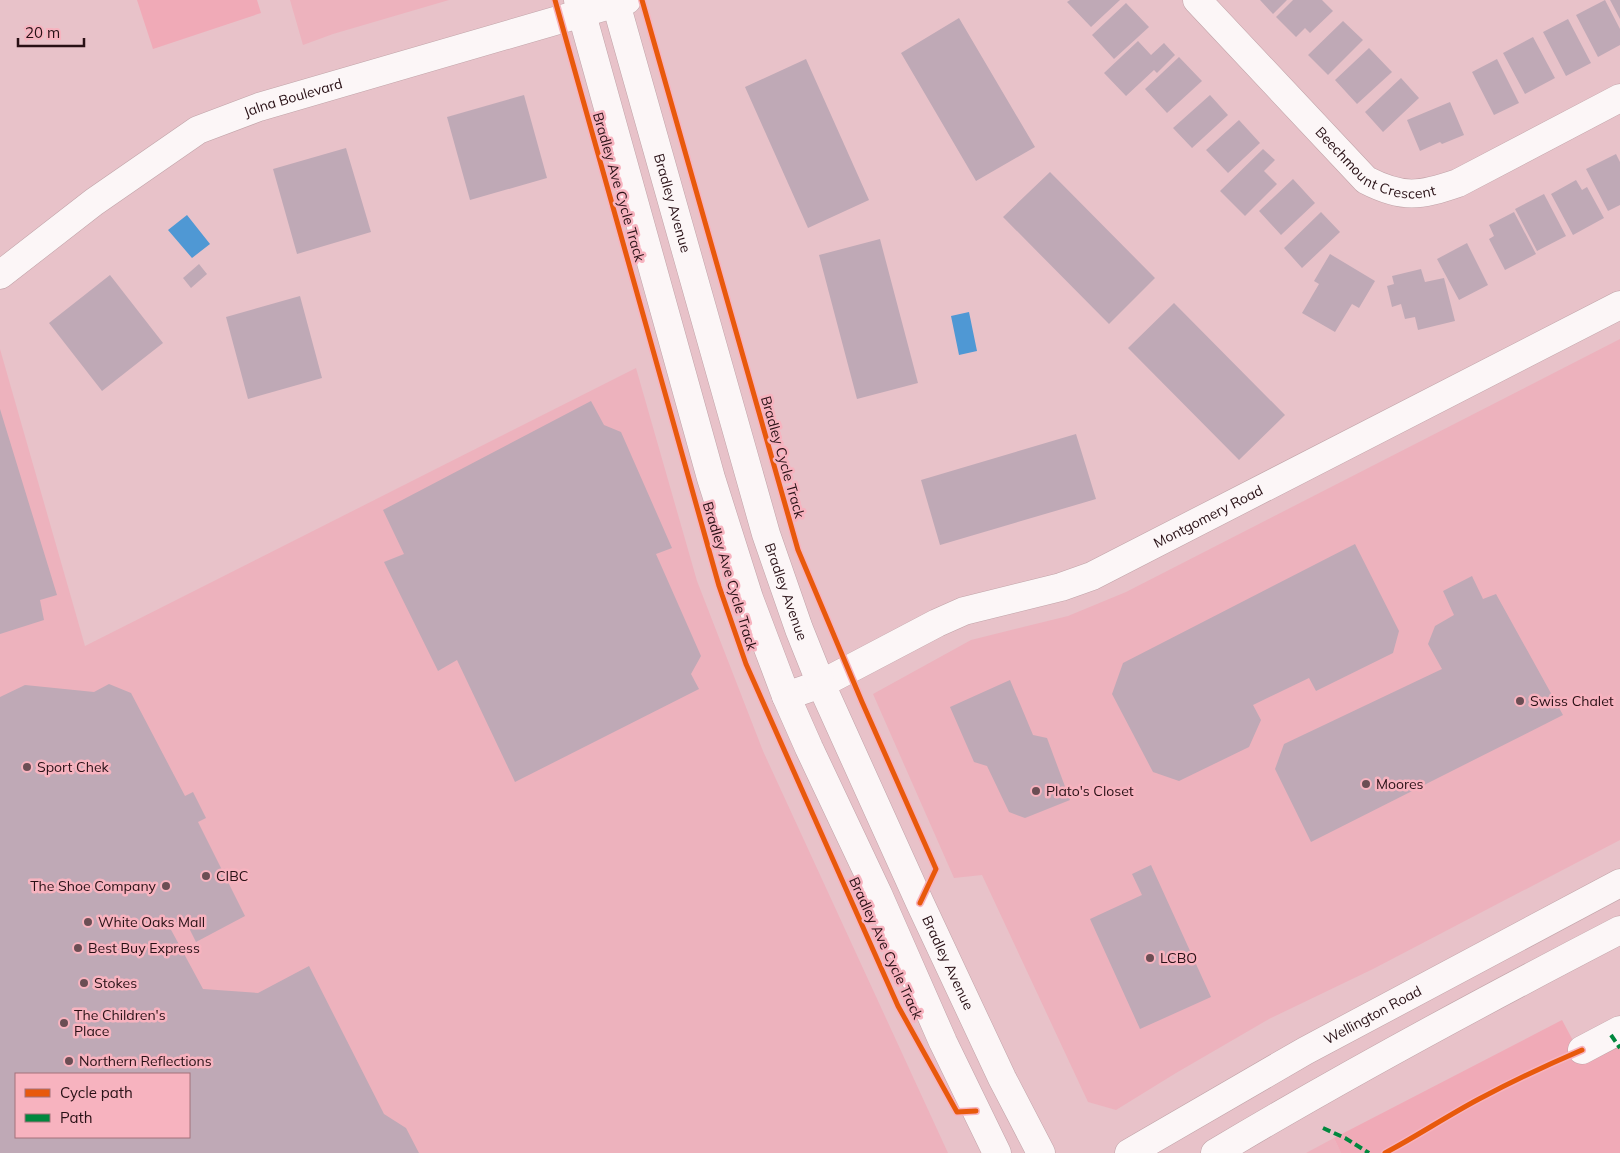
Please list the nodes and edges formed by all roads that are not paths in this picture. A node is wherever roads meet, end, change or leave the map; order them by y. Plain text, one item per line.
1 (1197, 0) edge
2 (620, 1) edge
3 (580, 7) edge
4 (1620, 98) edge
5 (0, 276) edge
6 (1620, 306) edge
7 (821, 684) junction
8 (786, 696) junction
9 (1620, 883) edge
10 (1620, 930) edge
11 (1620, 1030) edge
12 (1582, 1050) dead end
13 (997, 1153) edge
14 (1041, 1153) edge
15 (1129, 1153) edge
16 (1215, 1153) edge

1 - 4 main road, Beechmount Crescent
2 - 3 main road, Jalna Boulevard
2 - 7 main road, Bradley Avenue
3 - 5 main road, Jalna Boulevard
3 - 8 main road
6 - 7 main road, Montgomery Road
7 - 8 main road, Montgomery Road
7 - 14 main road, Bradley Avenue
8 - 13 main road
9 - 15 main road, Wellington Road
10 - 16 main road
11 - 12 main road

